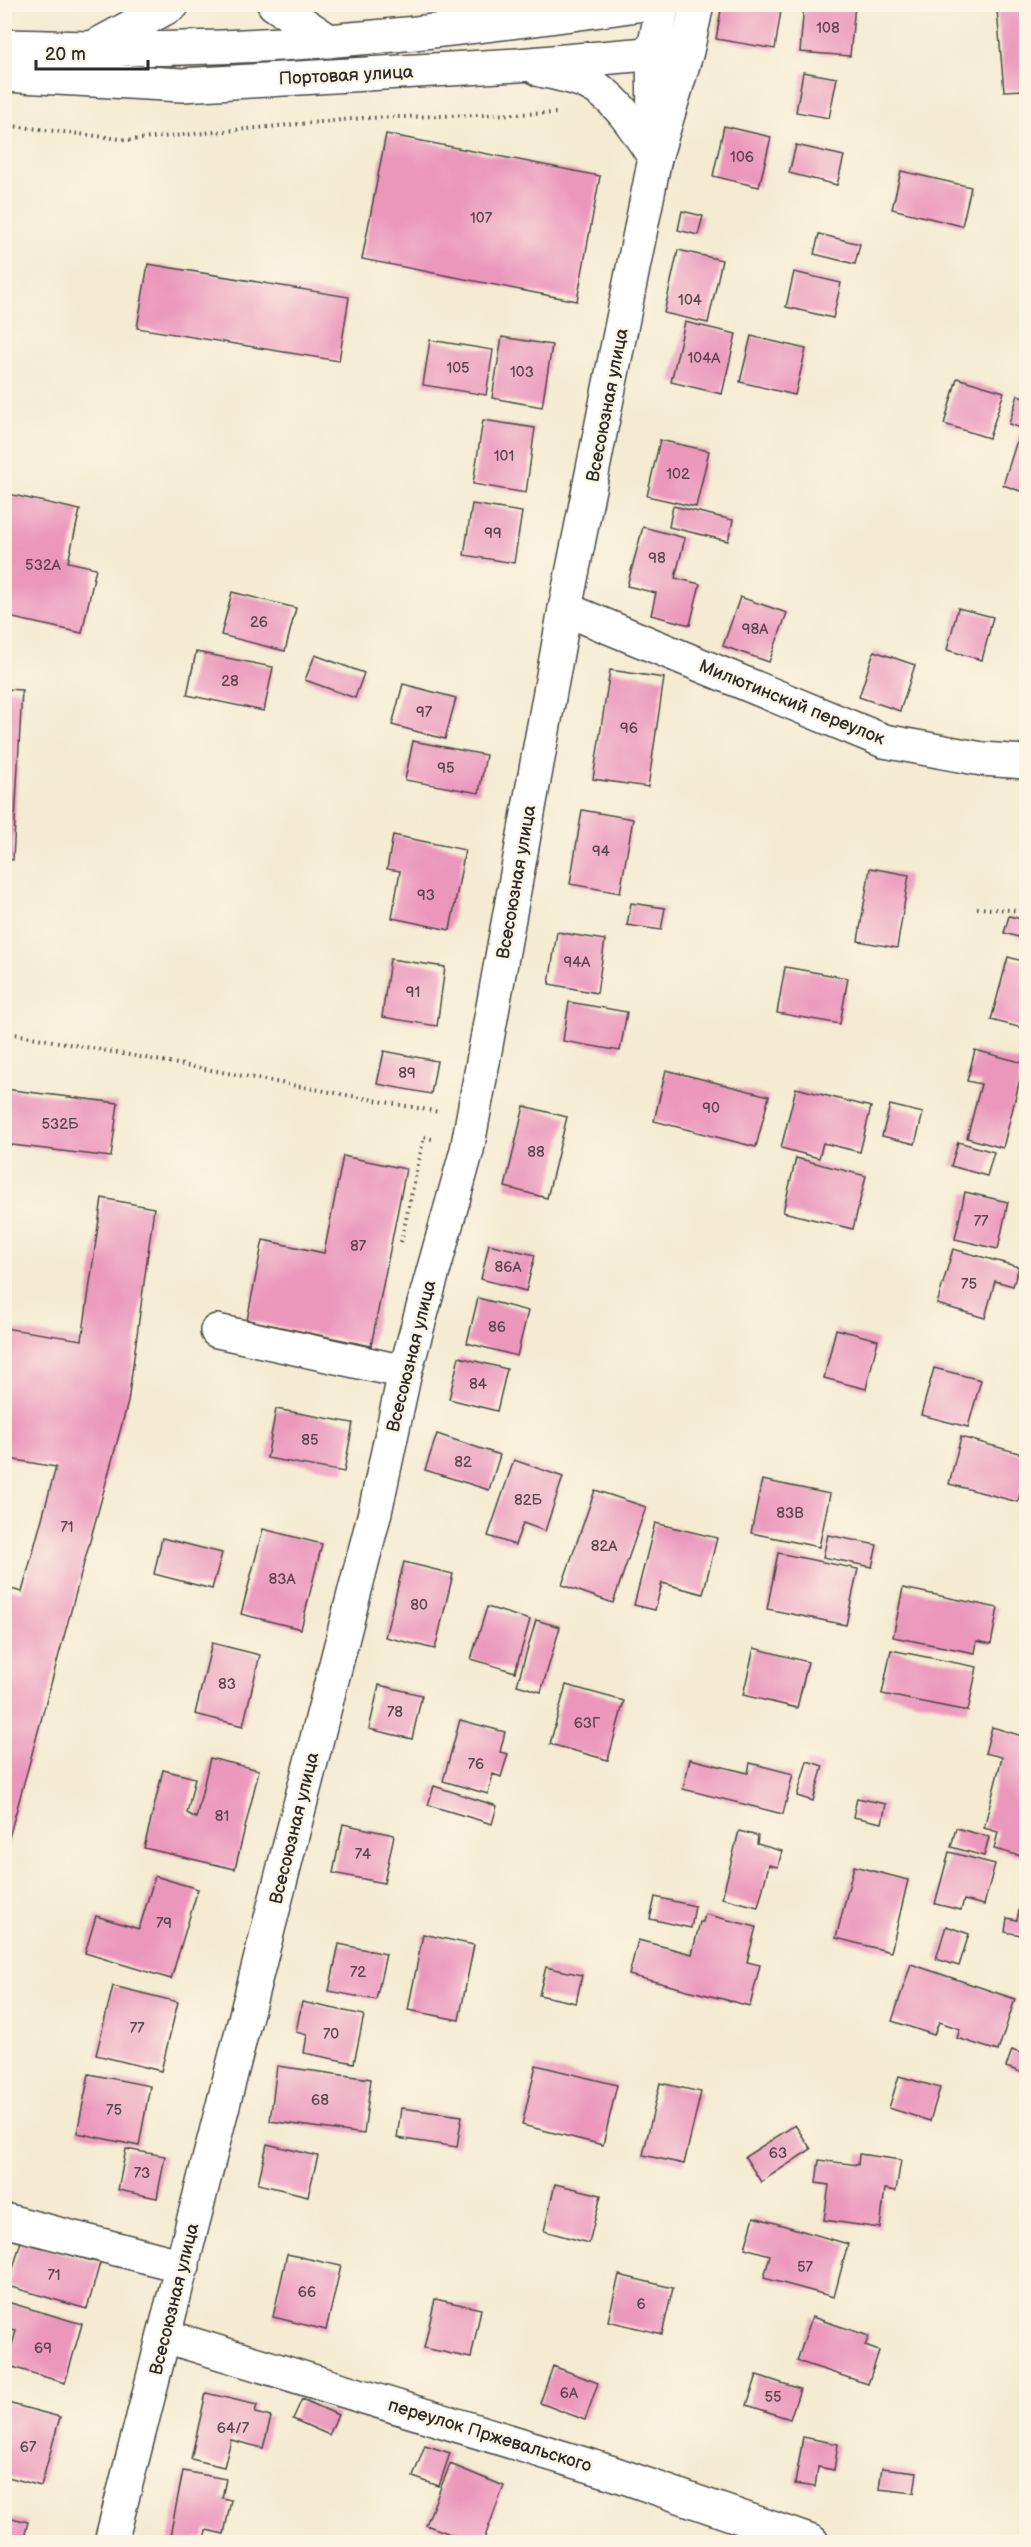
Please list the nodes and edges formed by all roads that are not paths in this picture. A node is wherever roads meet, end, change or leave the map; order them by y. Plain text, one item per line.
1 (173, 4) edge
2 (274, 4) edge
3 (555, 4) edge
4 (644, 4) edge
5 (663, 4) edge
6 (697, 4) edge
7 (522, 21) junction
8 (329, 41) junction
9 (4, 46) edge
10 (92, 48) junction
11 (687, 51) junction
12 (653, 53) junction
13 (518, 65) junction
14 (4, 75) edge
15 (655, 158) junction
16 (565, 609) junction
17 (1026, 762) edge
18 (217, 1331) dead end
19 (405, 1371) junction
20 (4, 2220) edge
21 (183, 2266) junction
22 (165, 2336) junction
23 (111, 2542) edge
24 (812, 2542) edge

1 - 10 main road
2 - 8 main road
3 - 7 main road
4 - 7 main road, Портовая улица
5 - 12 main road, Всесоюзная улица
6 - 11 main road, Всесоюзная улица
7 - 8 main road, Портовая улица
8 - 10 main road, Портовая улица
9 - 10 main road, Портовая улица
11 - 12 main road, Портовая улица
11 - 15 main road, Всесоюзная улица
12 - 13 main road, Портовая улица
12 - 15 main road, Всесоюзная улица
13 - 14 main road, Портовая улица
13 - 15 main road
15 - 16 main road, Всесоюзная улица
16 - 17 main road, Милютинский переулок
16 - 19 main road, Всесоюзная улица
18 - 19 main road
19 - 21 main road, Всесоюзная улица
20 - 21 main road
21 - 22 main road, Всесоюзная улица
22 - 23 main road, Всесоюзная улица
22 - 24 main road, переулок Пржевальского

